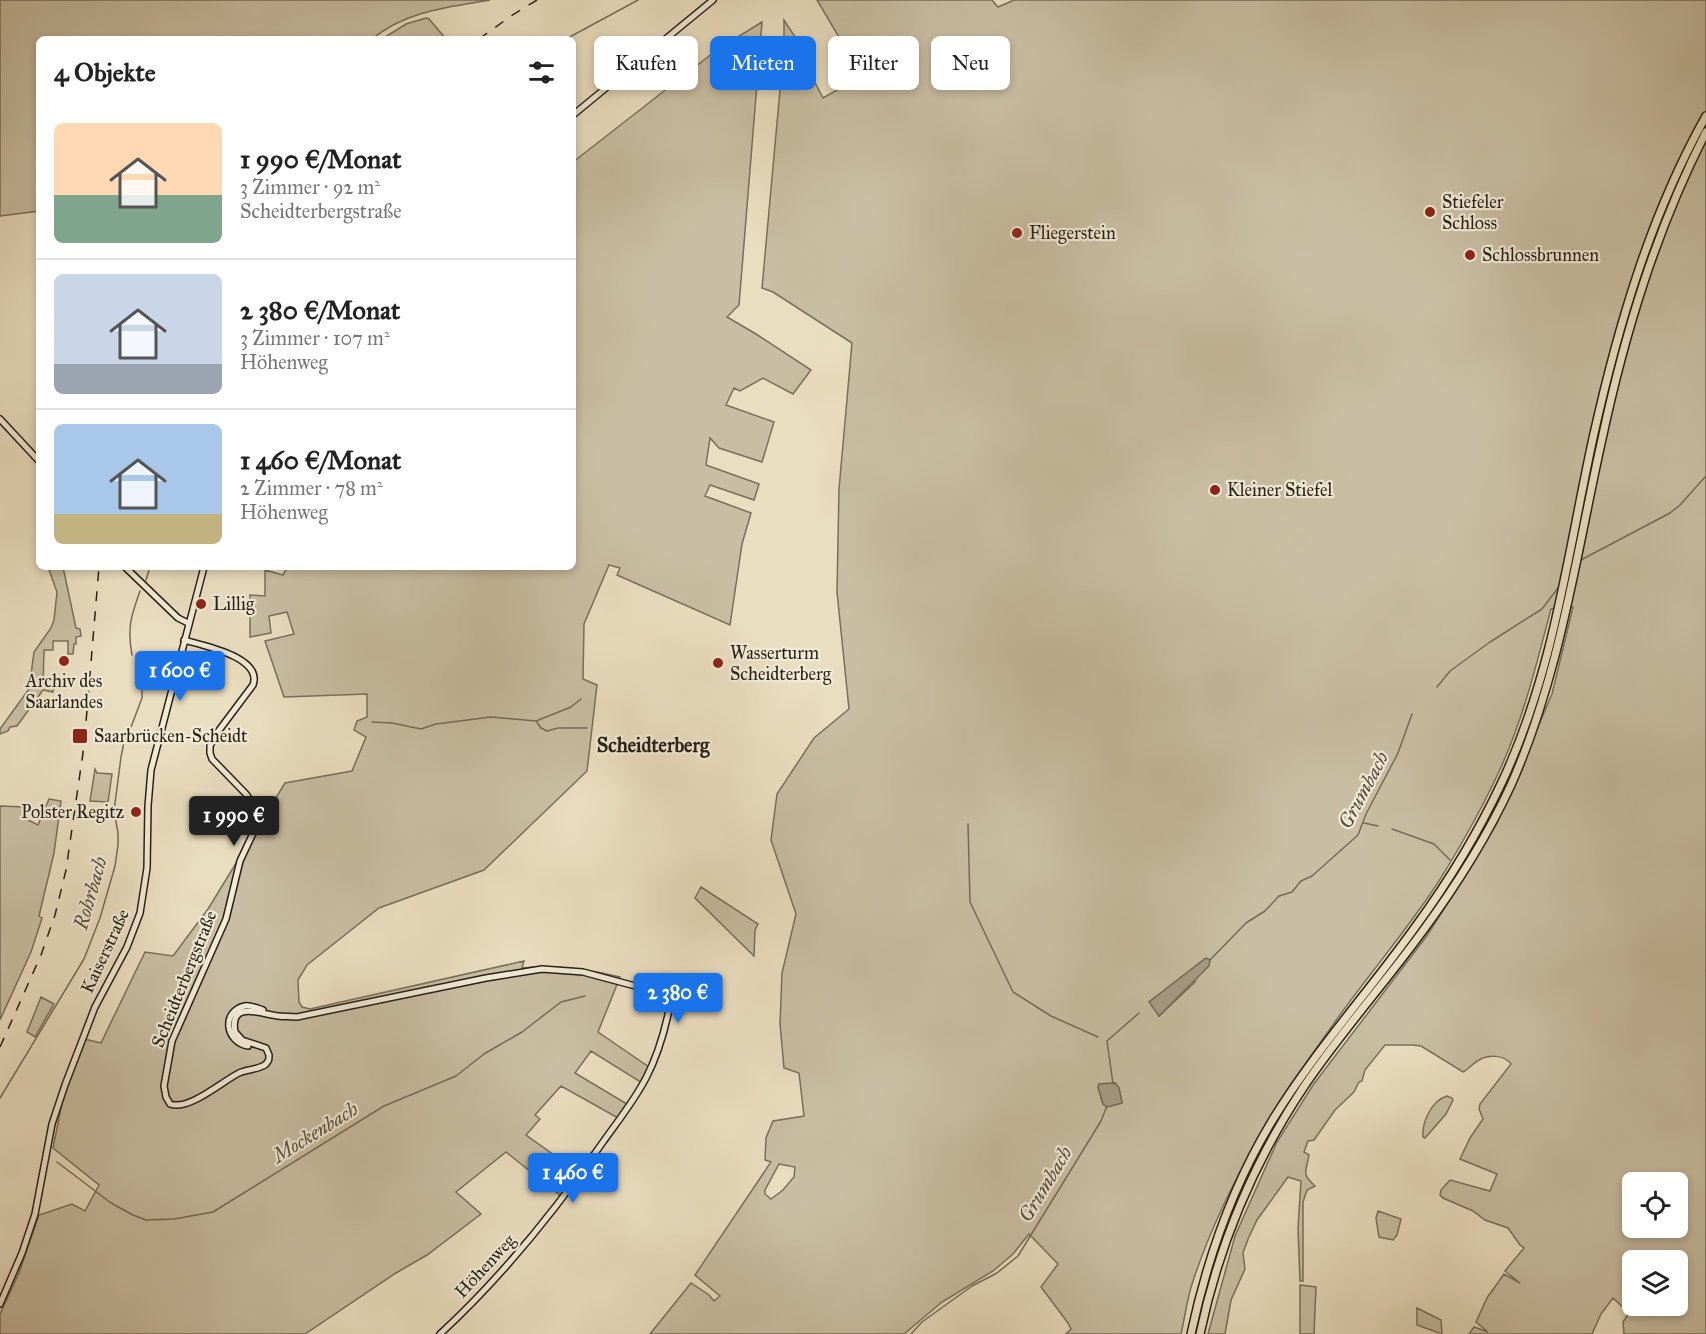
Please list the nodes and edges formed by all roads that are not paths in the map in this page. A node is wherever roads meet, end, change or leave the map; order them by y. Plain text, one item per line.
1 (713, 0) edge
2 (576, 113) edge
3 (1706, 116) edge
4 (1706, 132) edge
5 (0, 419) edge
6 (36, 458) edge
7 (1587, 491) junction
8 (128, 570) edge
9 (203, 570) edge
10 (188, 623) junction
11 (184, 640) junction
12 (1542, 692) junction
13 (671, 1000) joint
14 (0, 1304) edge
15 (440, 1334) edge
16 (1191, 1334) edge
17 (1200, 1334) edge

1 - 2 street
3 - 7 highway
4 - 7 highway
5 - 6 street
7 - 12 highway
8 - 10 street
9 - 10 street, Kaiserstraße
10 - 11 street, Kaiserstraße
11 - 13 street, Scheidterbergstraße
11 - 14 street, Kaiserstraße
12 - 16 highway
12 - 17 highway
13 - 15 street, Höhenweg

